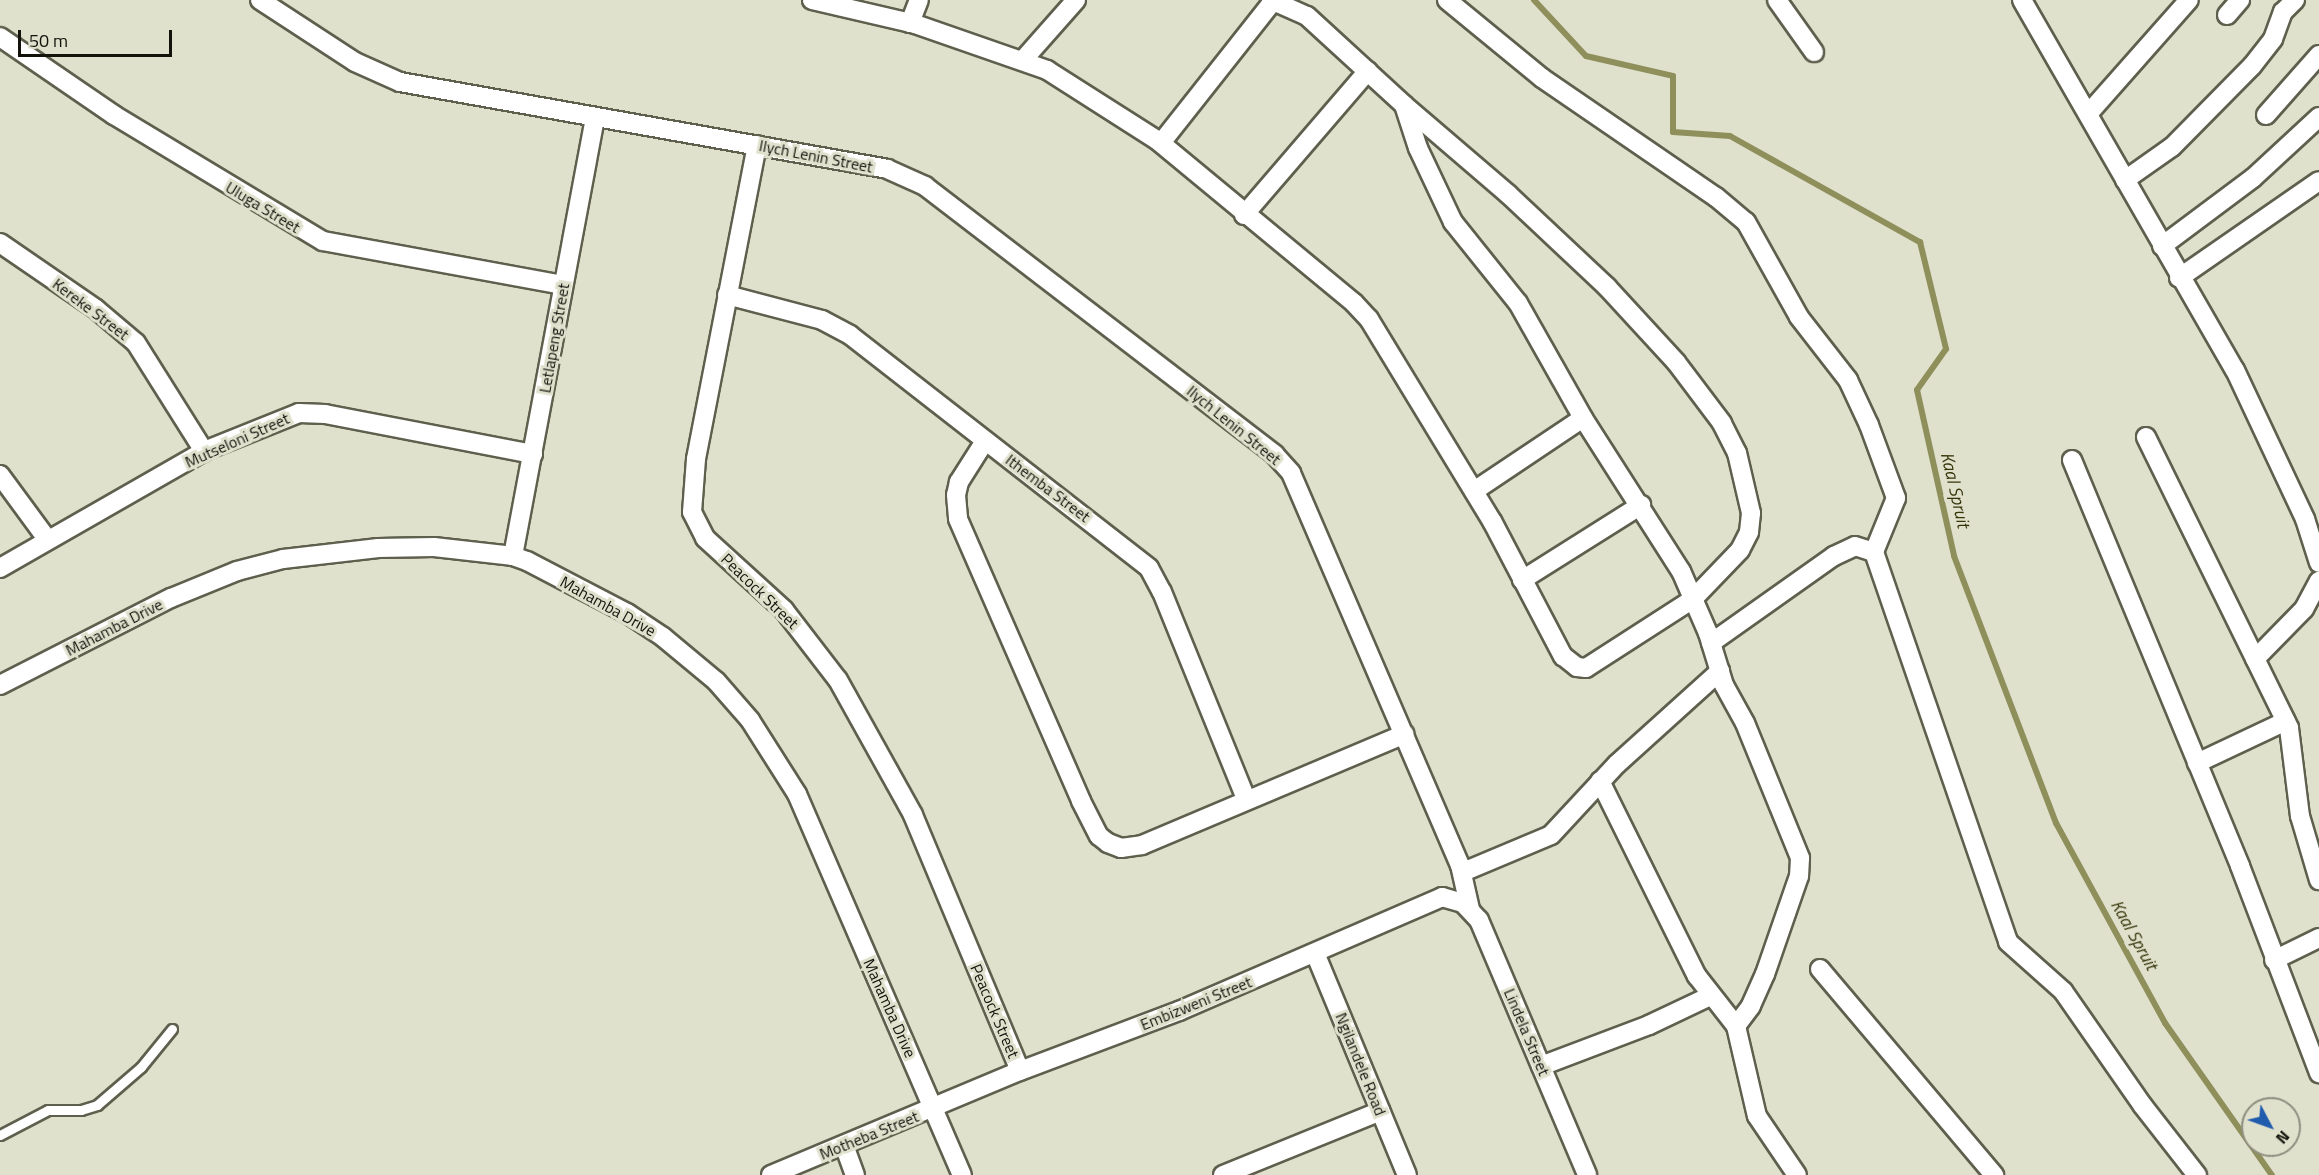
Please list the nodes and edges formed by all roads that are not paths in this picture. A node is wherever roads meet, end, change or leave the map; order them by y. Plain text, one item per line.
1 (260, 0) edge
2 (812, 0) edge
3 (919, 0) edge
4 (1076, 0) edge
5 (1272, 0) edge
6 (1447, 0) edge
7 (1777, 0) edge
8 (2022, 0) edge
9 (2189, 0) edge
10 (2240, 0) edge
11 (2295, 0) edge
12 (2227, 15) dead end
13 (910, 23) junction
14 (0, 37) edge
15 (1814, 52) dead end
16 (2319, 55) edge
17 (1023, 60) junction
18 (1368, 71) junction
19 (1404, 105) junction
20 (2088, 114) junction
21 (2266, 115) dead end
22 (2319, 117) edge
23 (595, 119) junction
24 (1161, 143) junction
25 (757, 145) junction
26 (2125, 180) junction
27 (2319, 181) edge
28 (1244, 214) junction
29 (0, 243) edge
30 (2162, 246) junction
31 (2179, 278) junction
32 (563, 285) junction
33 (727, 296) junction
34 (1583, 418) junction
35 (2146, 437) dead end
36 (985, 441) junction
37 (204, 451) junction
38 (533, 454) junction
39 (2072, 460) dead end
40 (0, 475) edge
41 (1474, 491) junction
42 (1641, 505) junction
43 (47, 539) junction
44 (1874, 552) junction
45 (513, 556) junction
46 (2319, 563) edge
47 (0, 568) edge
48 (1522, 580) junction
49 (2319, 581) edge
50 (1693, 599) junction
51 (1711, 643) junction
52 (2255, 659) junction
53 (1720, 671) junction
54 (0, 685) edge
55 (2286, 721) junction
56 (1405, 734) junction
57 (2197, 763) junction
58 (1600, 781) junction
59 (1246, 799) junction
60 (1463, 873) junction
61 (2319, 880) edge
62 (1463, 904) junction
63 (2319, 938) edge
64 (1316, 953) junction
65 (2274, 960) junction
66 (1820, 969) dead end
67 (1710, 996) junction
68 (1736, 1026) junction
69 (172, 1029) dead end
70 (1541, 1066) junction
71 (1020, 1071) junction
72 (2319, 1073) edge
73 (934, 1109) junction
74 (1381, 1111) junction
75 (0, 1135) edge
76 (844, 1145) junction
77 (771, 1175) edge
78 (855, 1175) edge
79 (962, 1175) edge
80 (1223, 1175) edge
81 (1407, 1175) edge
82 (1587, 1175) edge
83 (1797, 1175) edge
84 (1994, 1175) edge
85 (2197, 1175) edge

1 - 23 street, Ilych Lenin Street
2 - 13 street
3 - 13 street
4 - 17 street
5 - 18 street
5 - 24 street
6 - 44 street
7 - 15 street
8 - 20 street
9 - 20 street
10 - 12 street
11 - 26 street
13 - 17 street
14 - 32 street, Uluga Street
16 - 21 street
17 - 24 street
18 - 19 street
18 - 28 street
19 - 34 street
19 - 50 street
20 - 26 street
22 - 30 street
23 - 25 street, Ilych Lenin Street
23 - 32 street, Letlapeng Street
24 - 28 street
25 - 33 street, Peacock Street
25 - 56 street, Ilych Lenin Street
26 - 30 street
27 - 31 street
28 - 41 street
29 - 37 street, Kereke Street
30 - 31 street
31 - 46 street
32 - 38 street, Letlapeng Street
33 - 36 street, Ithemba Street
33 - 71 street, Peacock Street
34 - 41 street
34 - 42 street
35 - 52 street
36 - 59 street, Ithemba Street
36 - 59 street
37 - 38 street, Mutseloni Street
37 - 43 street, Mutseloni Street
38 - 45 street, Letlapeng Street
39 - 57 street
40 - 43 street
41 - 48 street
42 - 48 street
42 - 50 street
43 - 47 street, Mutseloni Street
44 - 51 street
44 - 85 street
45 - 54 street, Mahamba Drive
45 - 73 street, Mahamba Drive
48 - 50 street
49 - 52 street
50 - 51 street
51 - 53 street
52 - 55 street
53 - 58 street
53 - 68 street
55 - 57 street
55 - 61 street
56 - 59 street
56 - 60 street, Ilych Lenin Street
57 - 65 street
58 - 60 street
58 - 67 street
60 - 62 street, Ilych Lenin Street
62 - 64 street, Embizweni Street
62 - 70 street, Lindela Street
63 - 65 street
64 - 71 street, Embizweni Street
64 - 74 street, Ngilandele Road
65 - 72 street
66 - 84 street
67 - 68 street
67 - 70 street
68 - 83 street
69 - 75 lane
70 - 82 street, Lindela Street
71 - 73 street, Embizweni Street
73 - 76 street, Motheba Street
73 - 79 street, Mahamba Drive
74 - 80 street
74 - 81 street, Ngilandele Road
76 - 77 street, Motheba Street
76 - 78 street

